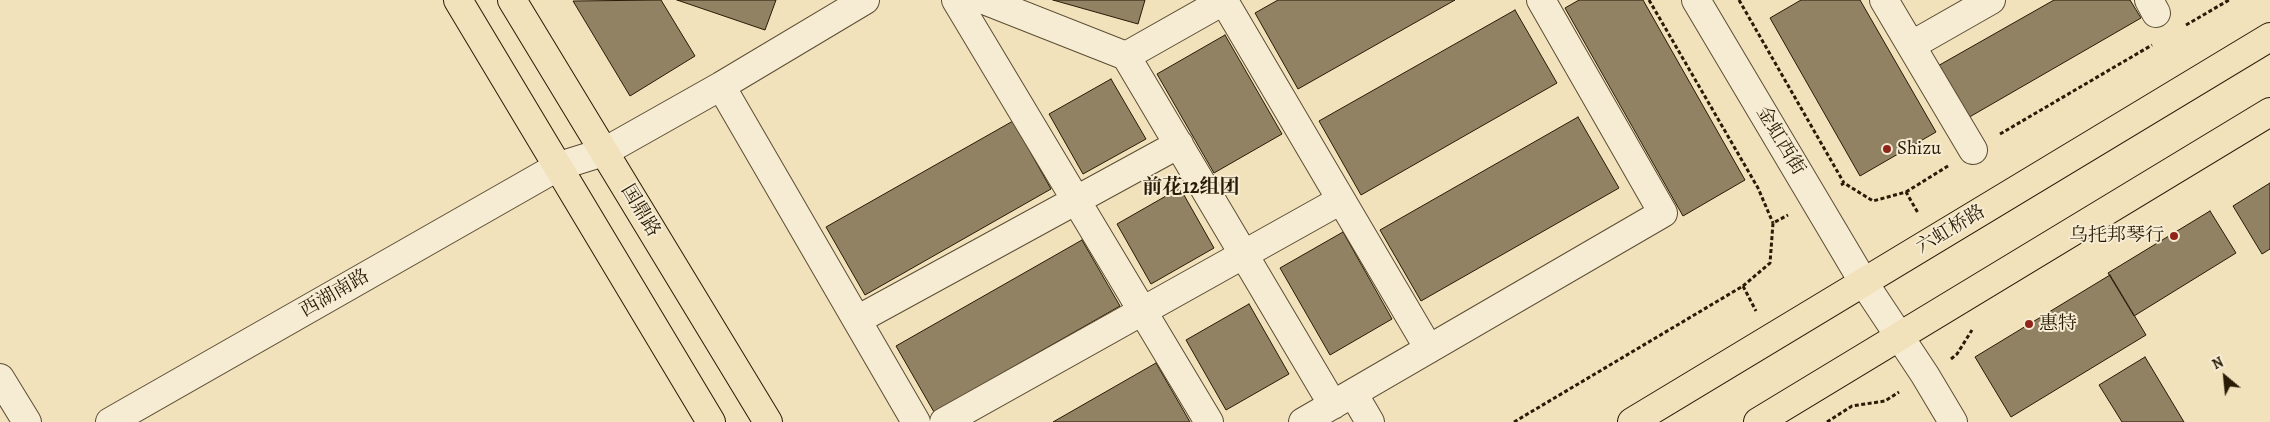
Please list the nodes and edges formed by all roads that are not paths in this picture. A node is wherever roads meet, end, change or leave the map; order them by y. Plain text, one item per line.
1 (458, 0) edge
2 (512, 0) edge
3 (865, 0) edge
4 (956, 0) edge
5 (984, 0) edge
6 (1224, 0) edge
7 (1541, 0) edge
8 (1696, 0) edge
9 (1884, 0) edge
10 (1990, 0) edge
11 (2270, 37) edge
12 (1912, 45) junction
13 (1126, 56) junction
14 (721, 86) junction
15 (2270, 112) edge
16 (1179, 144) junction
17 (1973, 150) road end
18 (604, 152) junction
19 (559, 166) junction
20 (1076, 200) junction
21 (1341, 200) junction
22 (1244, 254) junction
23 (1864, 283) junction
24 (1142, 311) junction
25 (857, 320) junction
26 (1898, 336) junction
27 (1429, 349) junction
28 (0, 378) edge
29 (1343, 399) junction
30 (27, 422) edge
31 (110, 422) edge
32 (711, 422) edge
33 (768, 422) edge
34 (916, 422) edge
35 (944, 422) edge
36 (1209, 422) edge
37 (1303, 422) edge
38 (1370, 422) edge
39 (1632, 422) edge
40 (1758, 422) edge
41 (1952, 422) edge

1 - 19 main road
2 - 18 main road, 国鼎路
3 - 14 street, 西湖南路
4 - 20 street
5 - 13 street
6 - 13 street
6 - 21 street
7 - 27 street
8 - 23 street, 金虹西街
9 - 12 street
10 - 12 street
11 - 23 main road, 六虹桥路
12 - 17 street
13 - 16 street
14 - 18 street, 西湖南路
14 - 25 street
15 - 26 main road
16 - 20 street
16 - 22 street
18 - 19 street, 西湖南路
18 - 33 main road, 国鼎路
19 - 31 street, 西湖南路
19 - 32 main road
20 - 24 street
20 - 25 street
21 - 22 street
21 - 27 street
22 - 24 street
22 - 29 street
23 - 26 street, 金虹西街
23 - 39 main road, 六虹桥路
24 - 35 street
24 - 36 street
25 - 34 street
26 - 40 main road
26 - 41 street, 金虹西街
27 - 29 street
28 - 30 street
29 - 37 street
29 - 38 street

